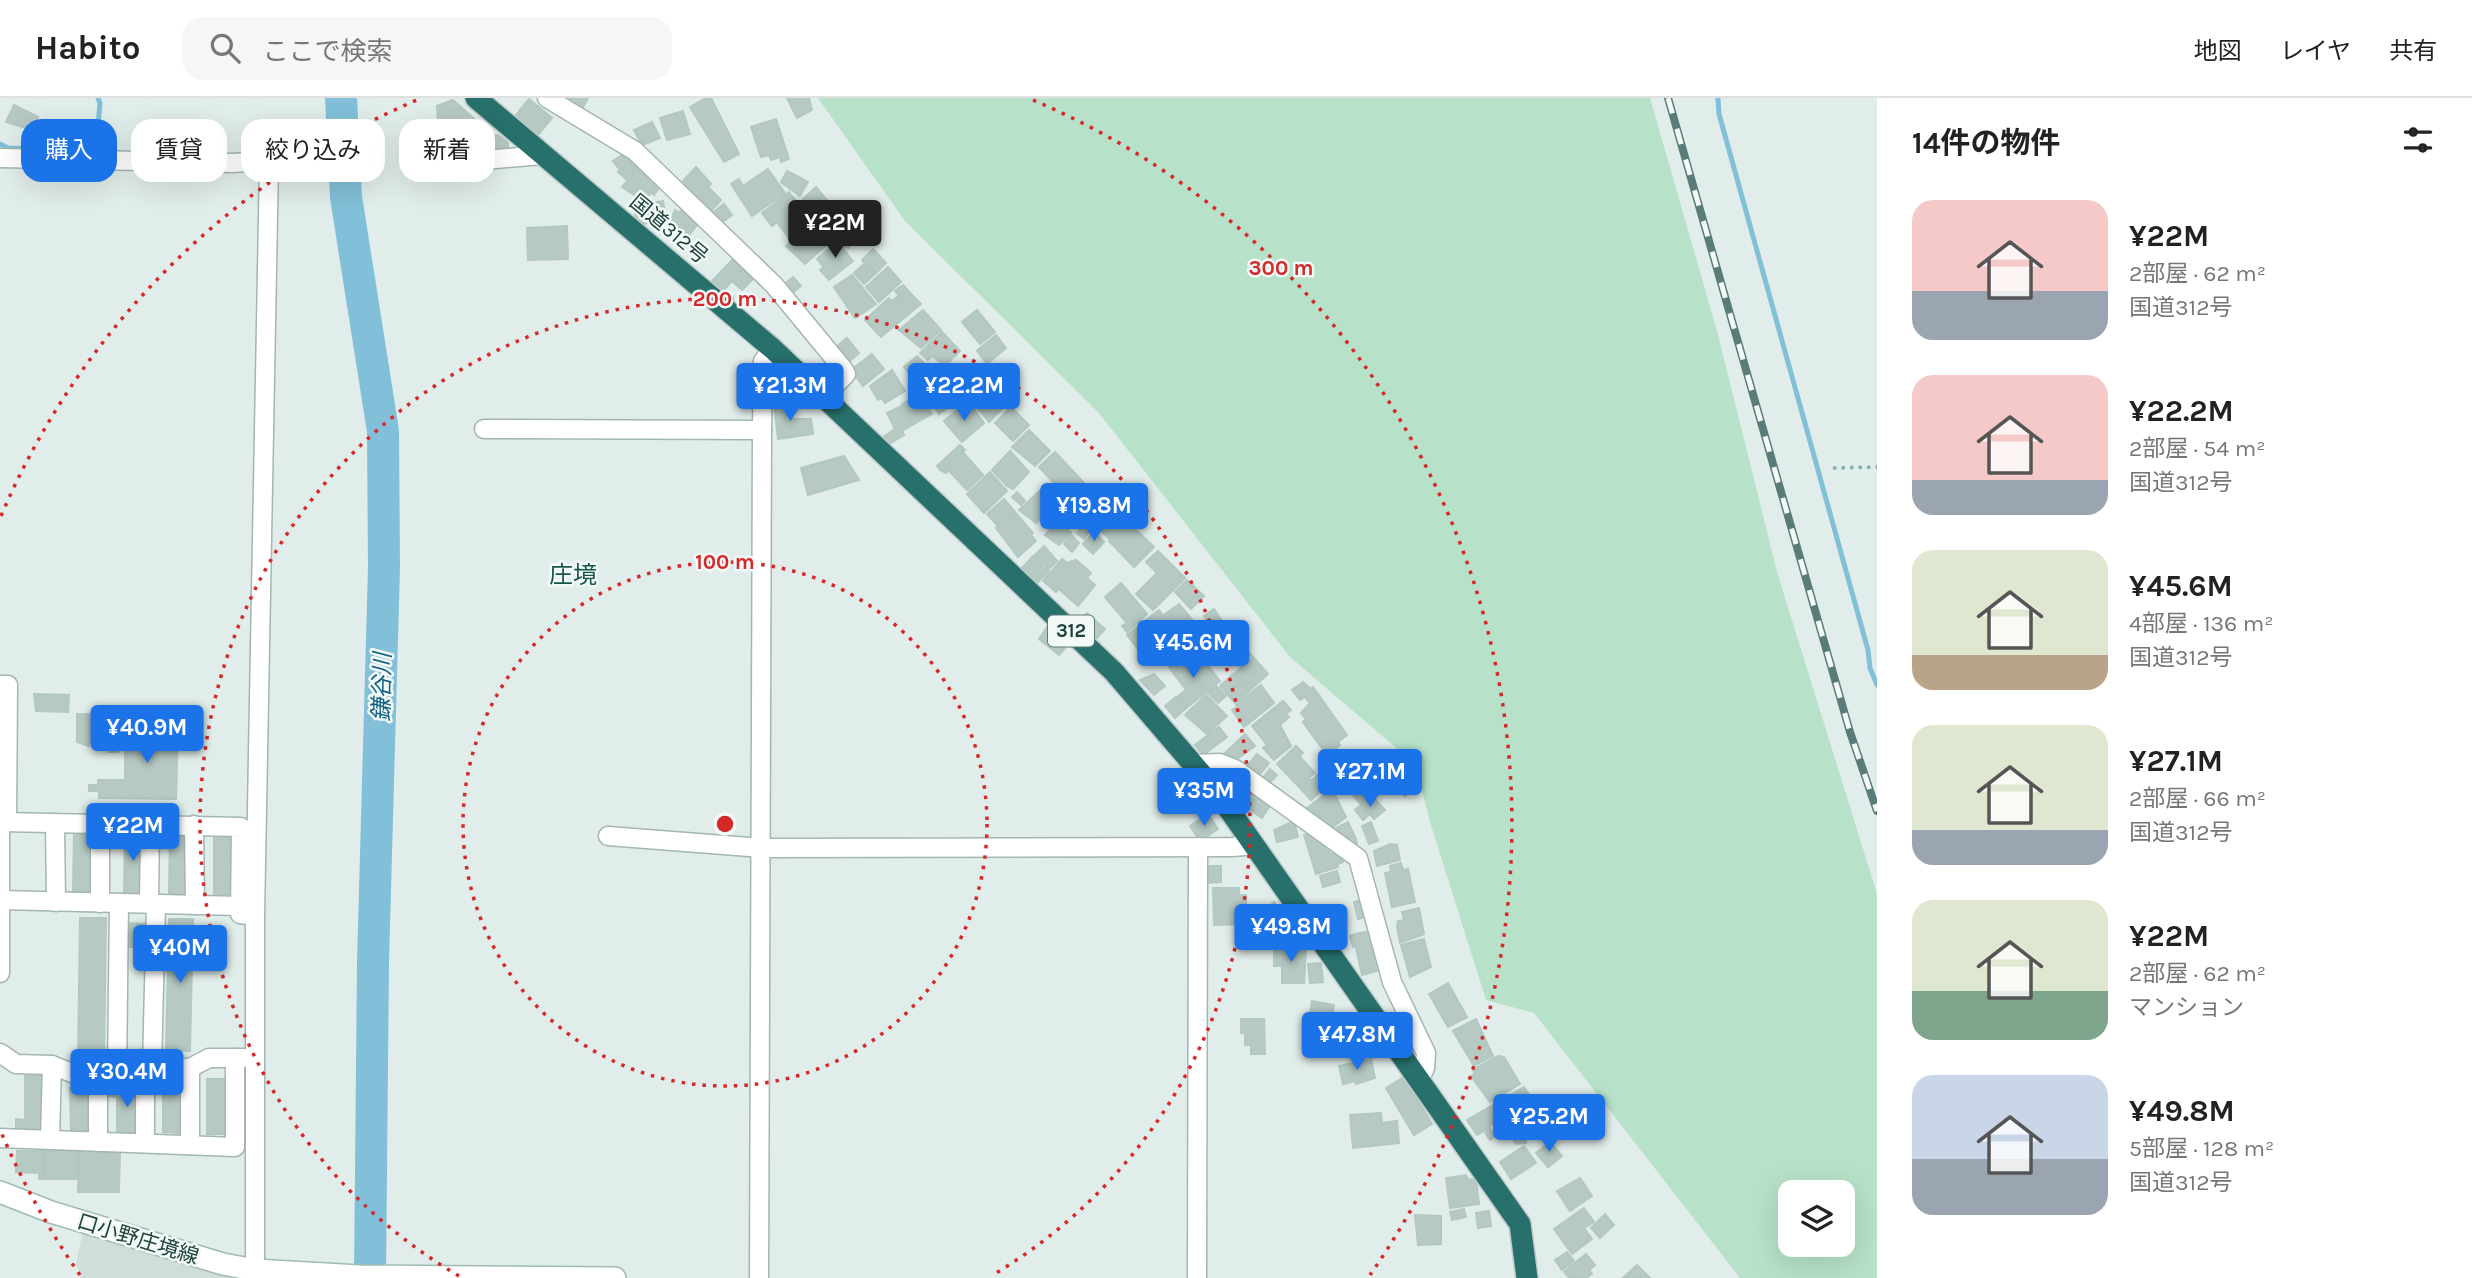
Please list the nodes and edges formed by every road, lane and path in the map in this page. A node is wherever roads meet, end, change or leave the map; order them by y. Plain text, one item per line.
1 (476, 98) edge
2 (547, 98) edge
3 (543, 155) junction
4 (0, 158) edge
5 (495, 159) edge
6 (241, 162) edge
7 (268, 182) edge
8 (773, 349) junction
9 (825, 396) junction
10 (484, 429) dead end
11 (762, 430) junction
12 (1877, 467) edge
13 (1833, 468) dead end
14 (0, 685) edge
15 (1192, 764) junction
16 (1235, 769) junction
17 (1216, 791) junction
18 (3, 820) edge
19 (55, 823) junction
20 (100, 824) junction
21 (150, 825) junction
22 (194, 825) junction
23 (608, 836) dead end
24 (1251, 841) junction
25 (1198, 847) junction
26 (762, 848) junction
27 (1, 900) edge
28 (56, 902) junction
29 (100, 903) junction
30 (119, 903) junction
31 (153, 904) junction
32 (195, 905) junction
33 (248, 911) junction
34 (0, 972) edge
35 (0, 1053) edge
36 (235, 1058) junction
37 (255, 1058) junction
38 (52, 1065) junction
39 (190, 1068) junction
40 (149, 1069) junction
41 (98, 1075) junction
42 (117, 1075) junction
43 (1420, 1078) junction
44 (0, 1138) edge
45 (50, 1140) junction
46 (98, 1142) junction
47 (145, 1143) junction
48 (190, 1145) junction
49 (0, 1192) edge
50 (256, 1270) junction
51 (360, 1276) edge
52 (615, 1278) edge
53 (759, 1278) edge
54 (1197, 1278) edge
55 (1527, 1278) edge

1 - 3 highway, 国道312号 / 312
2 - 9 street
3 - 5 street
3 - 8 highway, 国道312号 / 312
4 - 6 street
7 - 33 street
8 - 9 highway, 国道312号 / 312
8 - 11 street
9 - 15 highway, 国道312号 / 312
10 - 11 street
11 - 26 street
12 - 13 path
14 - 18 street
15 - 16 street
15 - 17 highway, 国道312号 / 312
16 - 17 street
16 - 43 street
17 - 24 highway, 国道312号 / 312
18 - 19 street
18 - 27 street
19 - 20 street
19 - 28 street
20 - 21 street
20 - 29 street
21 - 22 street
21 - 31 street
22 - 32 street
22 - 33 street
23 - 26 street
24 - 25 street
24 - 43 highway, 国道312号 / 312
25 - 26 street
25 - 54 street
26 - 53 street
27 - 28 street
27 - 34 street
28 - 29 street
29 - 30 street
30 - 31 street
30 - 42 street
31 - 32 street
31 - 40 street
32 - 33 street
33 - 37 street
35 - 38 street
36 - 37 street
36 - 39 street
36 - 48 street
37 - 50 street
38 - 41 street
38 - 45 street
39 - 40 street
39 - 48 street
40 - 42 street
40 - 47 street
41 - 42 street
41 - 46 street
43 - 55 highway, 国道312号 / 312
44 - 45 street
45 - 46 street
46 - 47 street
47 - 48 street
49 - 50 main road, 口小野庄境線
50 - 51 main road, 口小野庄境線
51 - 52 main road, 口小野庄境線

